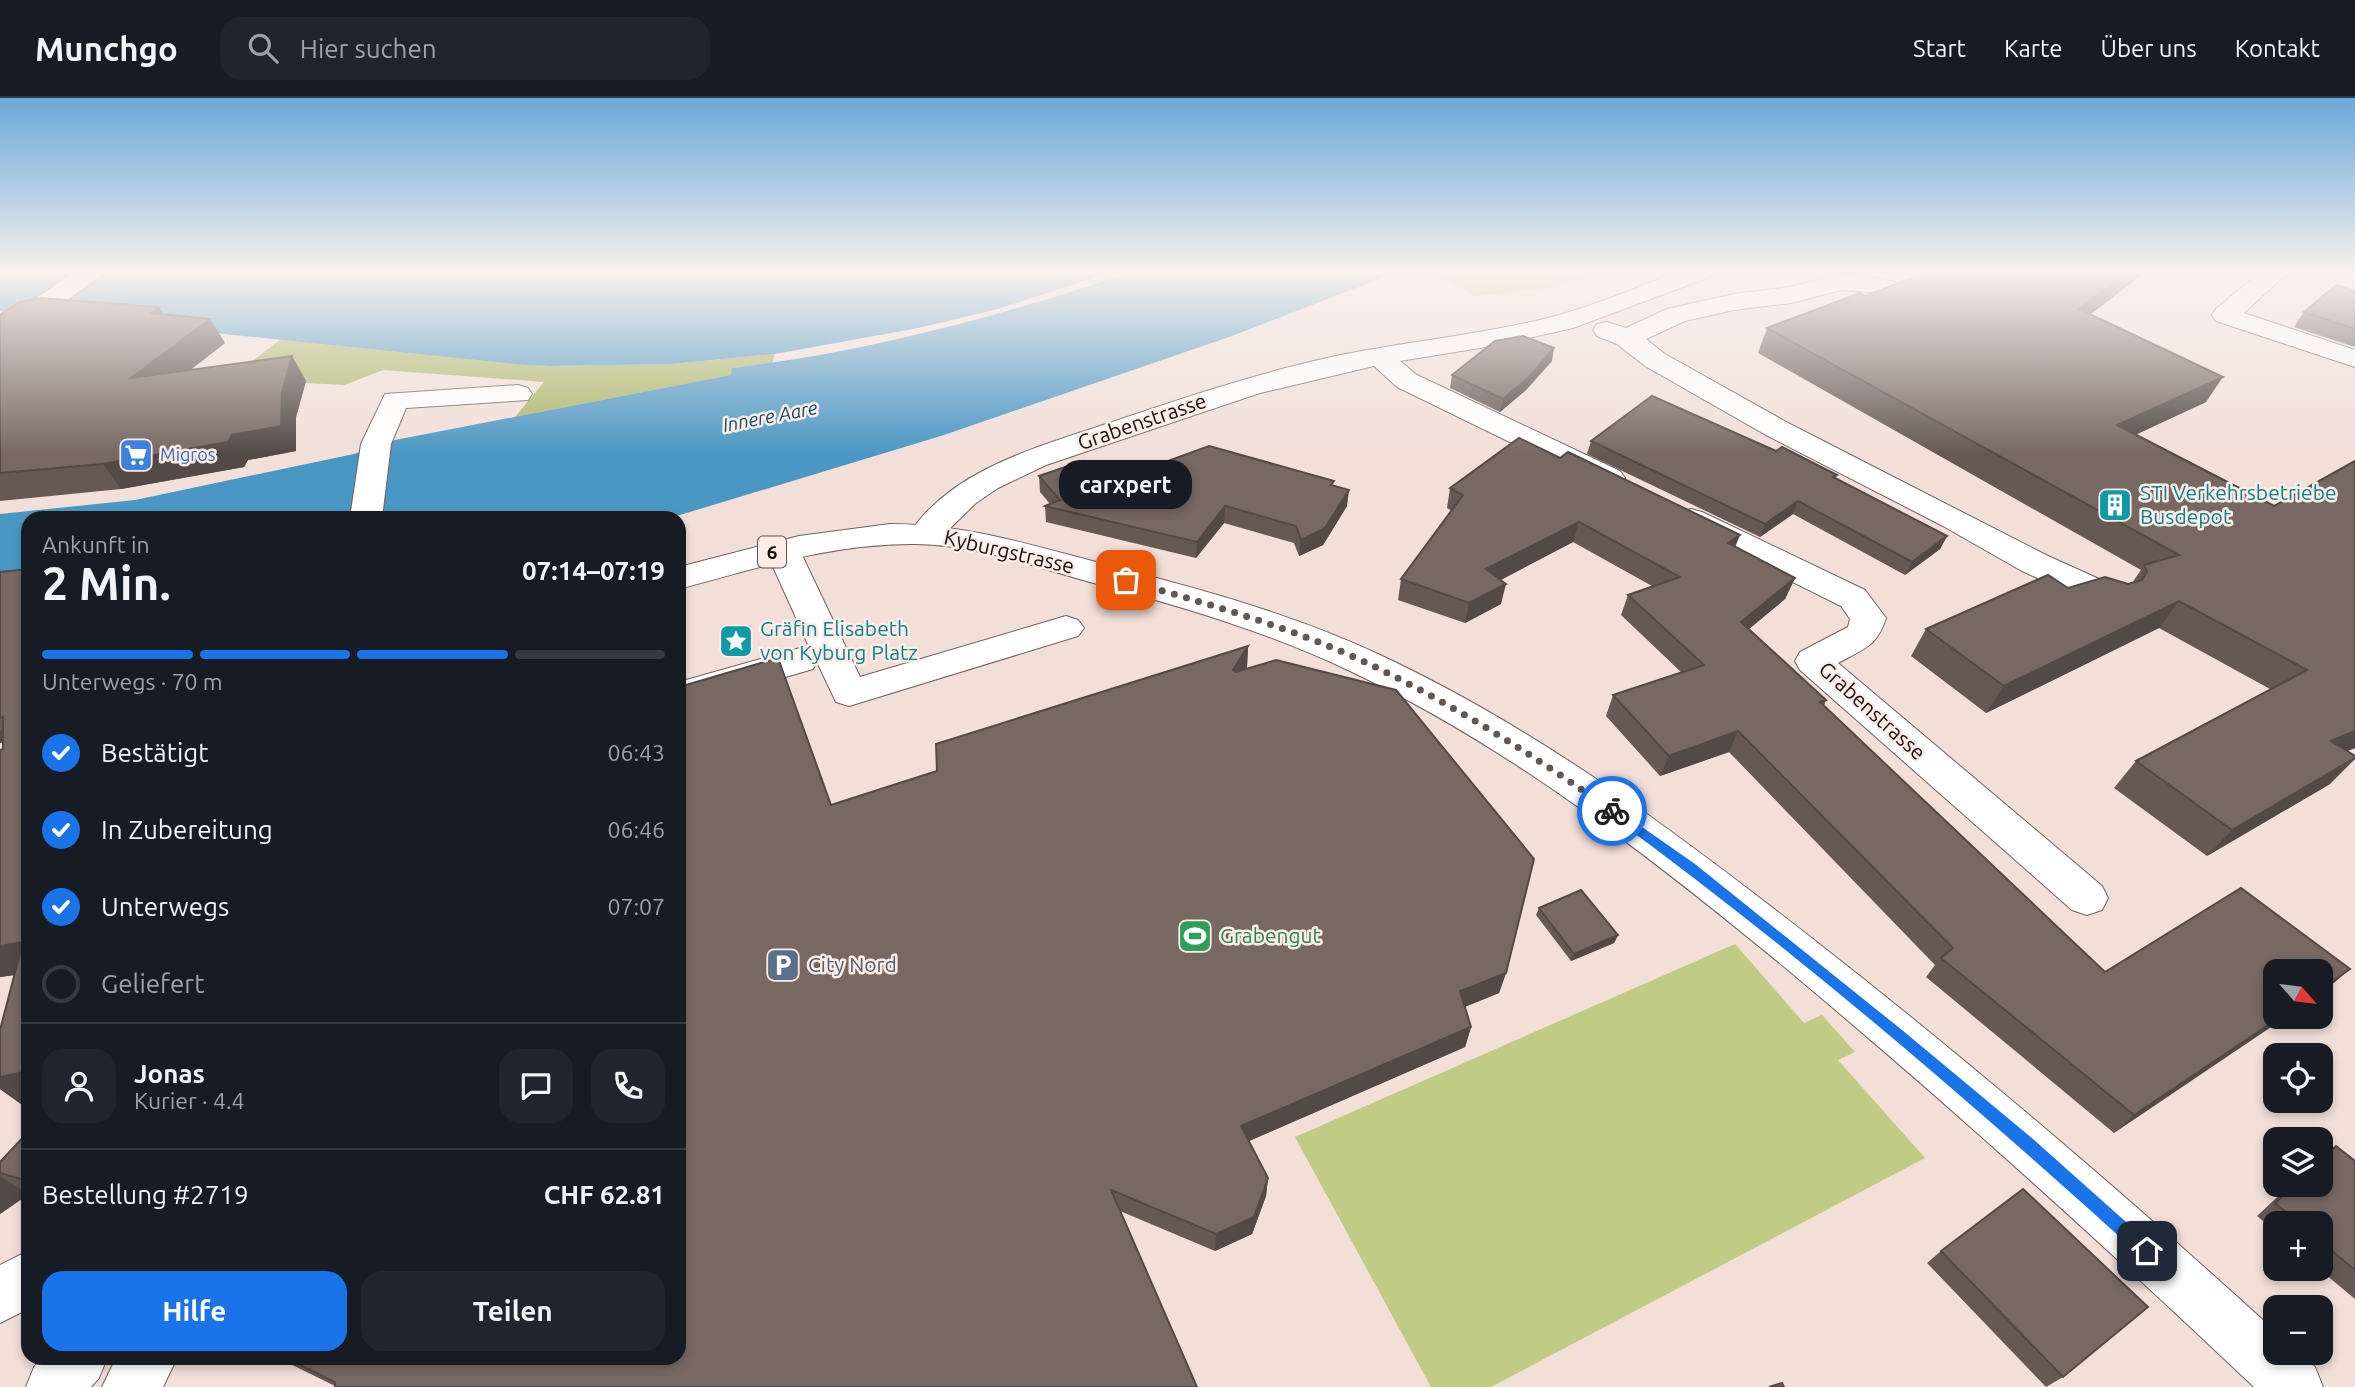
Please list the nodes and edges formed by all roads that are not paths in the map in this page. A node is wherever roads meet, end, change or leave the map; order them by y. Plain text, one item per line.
1 (1511, 333) edge
2 (1614, 333) edge
3 (1637, 333) edge
4 (2279, 333) edge
5 (1626, 338) junction
6 (1381, 356) junction
7 (2355, 359) edge
8 (518, 394) dead end
9 (367, 511) edge
10 (925, 534) junction
11 (782, 550) junction
12 (686, 576) edge
13 (2109, 597) edge
14 (1066, 628) dead end
15 (800, 660) dead end
16 (686, 693) edge
17 (2087, 898) dead end
18 (21, 1282) edge
19 (0, 1296) edge
20 (73, 1365) edge
21 (144, 1365) edge
22 (54, 1387) edge
23 (130, 1387) edge
24 (2295, 1387) edge

1 - 6 street, Grabenstrasse
2 - 5 street
3 - 5 street
4 - 7 street
5 - 13 street
6 - 10 street, Grabenstrasse
6 - 17 street, Grabenstrasse
8 - 9 street
10 - 11 street, 6
10 - 24 street, Kyburgstrasse / 6
11 - 12 street, 6
11 - 14 street
15 - 16 street
18 - 19 street
20 - 22 street
21 - 23 street

